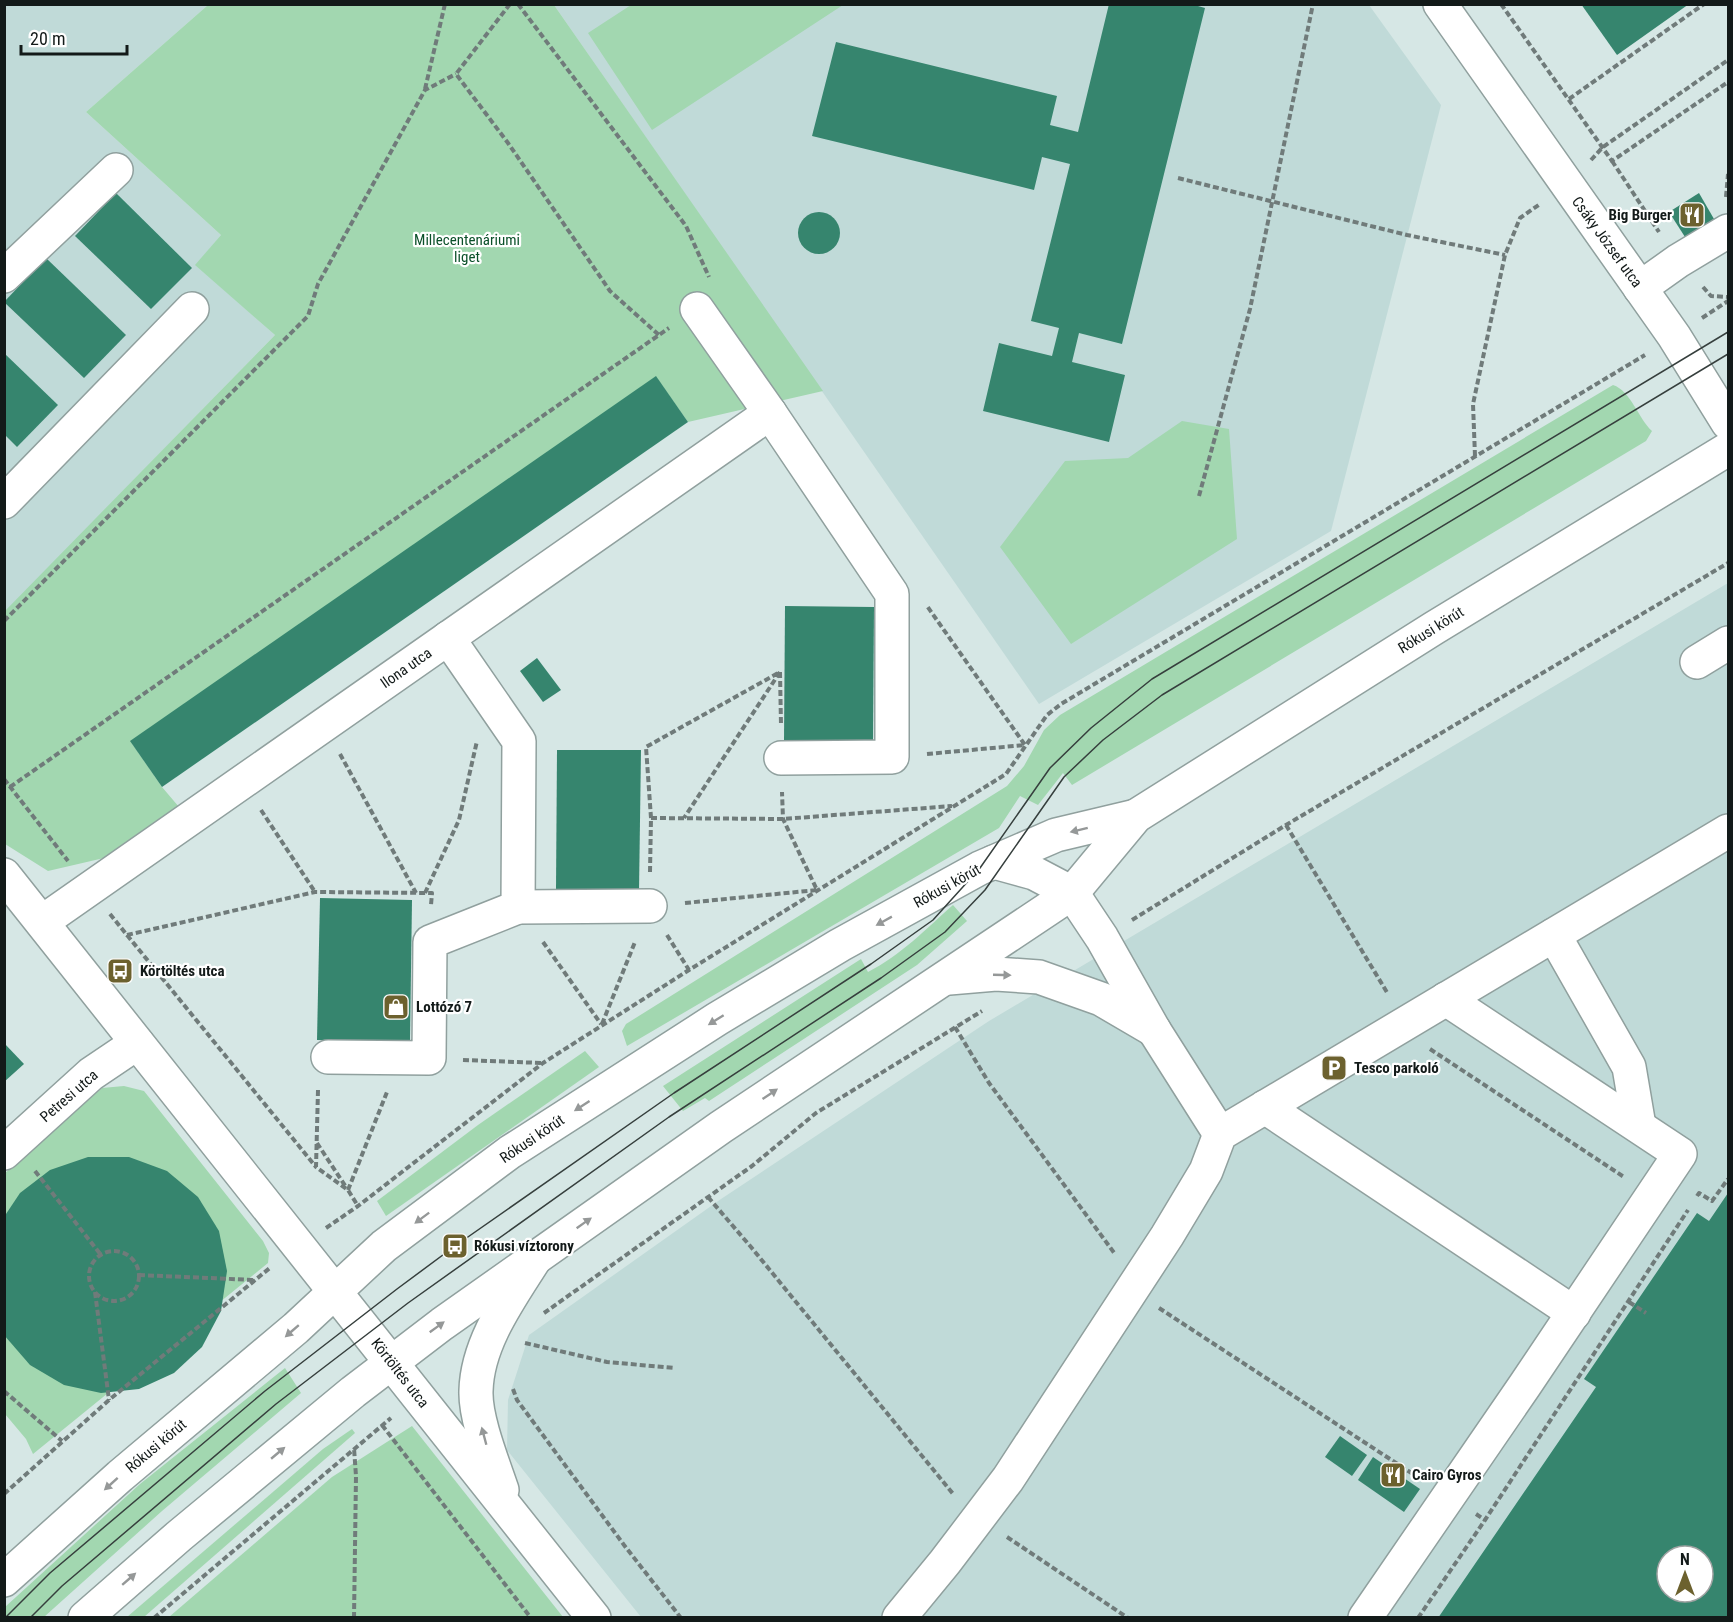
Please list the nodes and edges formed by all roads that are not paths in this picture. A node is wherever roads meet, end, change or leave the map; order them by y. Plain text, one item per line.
1 (1440, 4) edge
2 (116, 170) dead end
3 (1728, 231) edge
4 (4, 276) edge
5 (1640, 288) junction
6 (192, 309) dead end
7 (697, 309) road end
8 (770, 414) junction
9 (1728, 423) edge
10 (1728, 449) edge
11 (4, 502) edge
12 (448, 638) junction
13 (1728, 643) edge
14 (1697, 662) dead end
15 (781, 758) road end
16 (1136, 816) junction
17 (1728, 831) edge
18 (994, 862) junction
19 (4, 875) edge
20 (1072, 893) junction
21 (650, 906) road end
22 (518, 907) junction
23 (42, 922) junction
24 (1554, 935) junction
25 (944, 978) junction
26 (1446, 999) junction
27 (1154, 1030) junction
28 (137, 1043) junction
29 (328, 1057) road end
30 (1265, 1107) junction
31 (1639, 1126) junction
32 (1220, 1134) junction
33 (9, 1149) edge
34 (536, 1256) junction
35 (335, 1292) junction
36 (1574, 1313) junction
37 (390, 1362) junction
38 (509, 1512) junction
39 (4, 1580) edge
40 (85, 1617) edge
41 (594, 1617) edge
42 (899, 1617) edge
43 (1365, 1617) edge

1 - 5 main road, Csáky József utca
2 - 4 main road
3 - 5 main road
5 - 9 main road, Csáky József utca
6 - 11 main road
7 - 8 main road
8 - 12 main road, Ilona utca
8 - 15 main road
10 - 16 main road, Rókusi körút
12 - 22 main road
12 - 23 main road, Ilona utca
13 - 14 main road
16 -> 18 main road, Rókusi körút
16 - 20 main road, Rókusi körút
17 - 24 main road
18 - 20 main road
18 -> 35 main road, Rókusi körút
19 - 23 main road, Körtöltés utca
20 - 25 main road, Rókusi körút
20 - 27 main road
21 - 22 main road
22 - 29 main road
23 - 28 main road, Körtöltés utca
24 - 26 main road
24 - 31 main road
25 -> 27 main road
34 -> 25 main road, Rókusi körút
26 - 30 main road
26 - 31 main road
27 - 32 main road
28 - 33 main road, Petresi utca
28 - 35 main road, Körtöltés utca
30 - 32 main road
30 - 36 main road
31 - 36 main road
32 - 42 main road
37 -> 34 main road, Rókusi körút
38 -> 34 main road
35 - 37 main road, Körtöltés utca
35 -> 39 main road, Rókusi körút
36 - 43 main road
37 - 38 main road, Körtöltés utca
40 -> 37 main road, Rókusi körút
38 - 41 main road, Körtöltés utca

